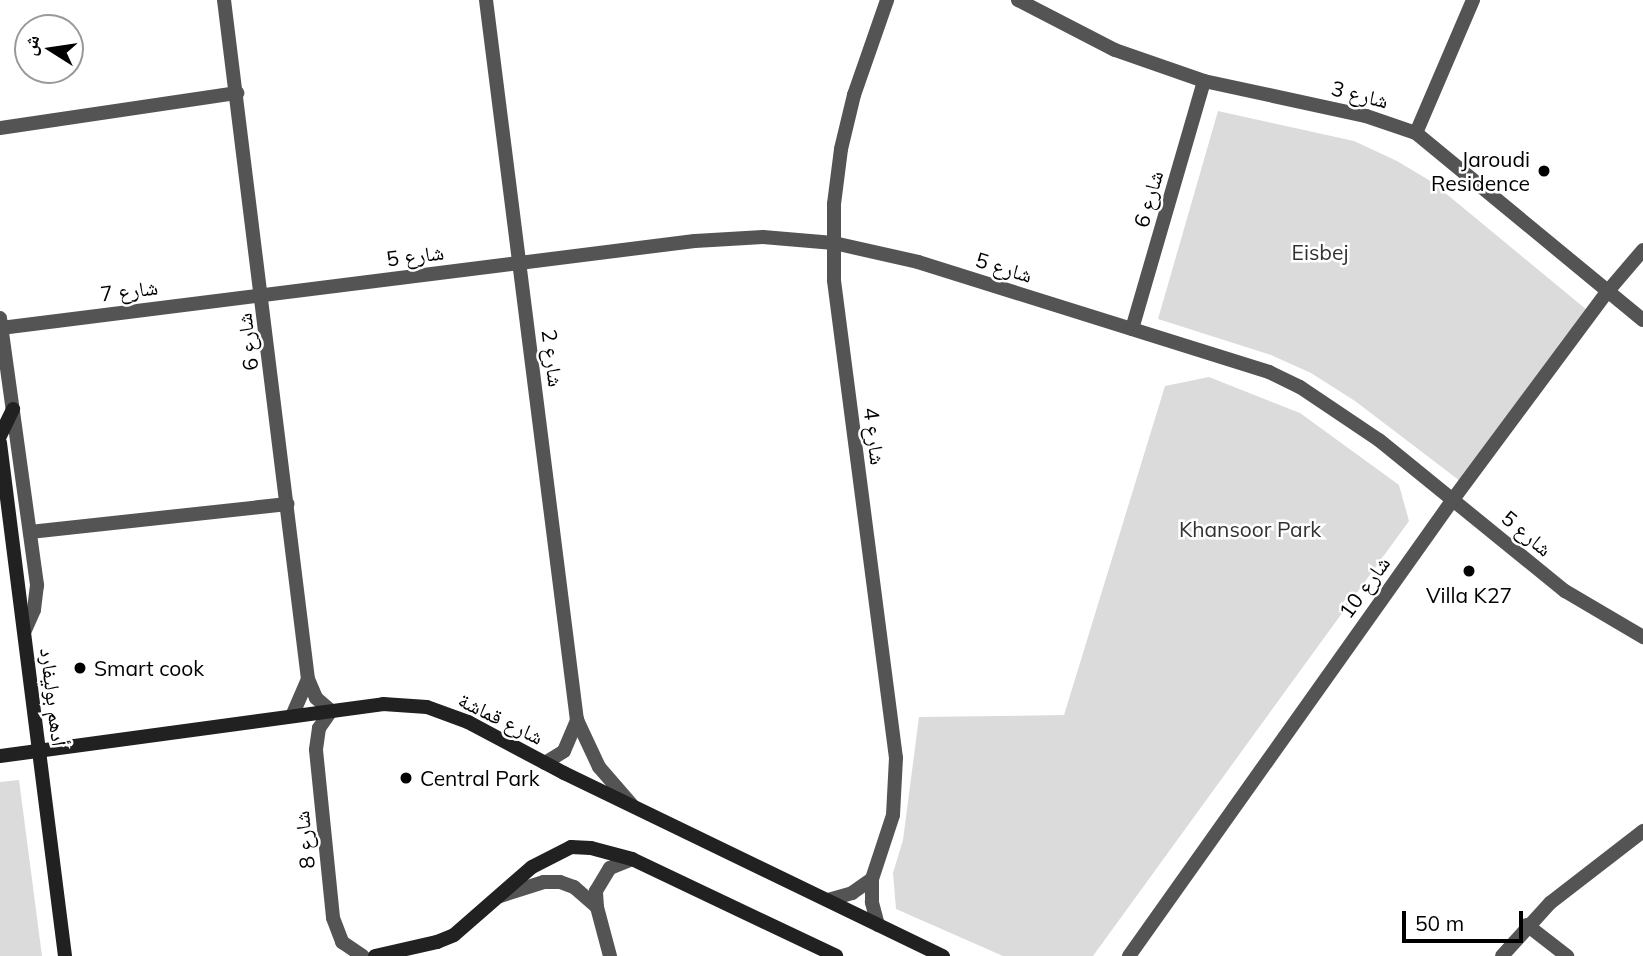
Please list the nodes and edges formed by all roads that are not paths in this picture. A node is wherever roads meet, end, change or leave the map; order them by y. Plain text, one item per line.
1 (224, 0) edge
2 (486, 0) edge
3 (887, 0) edge
4 (1018, 0) edge
5 (1473, 0) edge
6 (1204, 81) junction
7 (237, 93) junction
8 (0, 128) edge
9 (1416, 133) junction
10 (834, 243) junction
11 (1643, 250) edge
12 (519, 263) junction
13 (1608, 291) junction
14 (262, 295) junction
15 (1643, 320) edge
16 (1, 323) edge
17 (1132, 329) junction
18 (13, 409) junction
19 (0, 436) edge
20 (0, 443) edge
21 (1454, 498) junction
22 (287, 504) junction
23 (30, 532) junction
24 (25, 630) junction
25 (1643, 638) edge
26 (308, 680) junction
27 (331, 711) junction
28 (292, 716) junction
29 (577, 720) junction
30 (40, 751) junction
31 (0, 757) edge
32 (545, 763) junction
33 (632, 806) junction
34 (1643, 831) edge
35 (632, 859) junction
36 (872, 879) junction
37 (500, 896) junction
38 (828, 900) junction
39 (597, 907) junction
40 (878, 925) junction
41 (1528, 925) junction
42 (65, 956) edge
43 (363, 956) edge
44 (375, 956) edge
45 (610, 956) edge
46 (836, 956) edge
47 (943, 956) edge
48 (1129, 956) edge
49 (1502, 956) edge
50 (1567, 956) edge

1 - 7 street, شارع 6
2 - 12 street, شارع 2
3 - 10 street, شارع 4
4 - 6 street, شارع 3
5 - 9 street
6 - 9 street, شارع 3
6 - 17 street, شارع 6
7 - 8 street
7 - 14 street, شارع 6
9 - 13 street, شارع 3
10 - 12 street, شارع 5
10 - 17 street, شارع 5
10 - 36 street, شارع 4
11 - 13 street, شارع 10
12 - 14 street, شارع 5
12 - 29 street, شارع 2
13 - 15 street, شارع 3
13 - 21 street, شارع 10
14 - 16 street, شارع 7
14 - 22 street, شارع 6
16 - 18 street
17 - 21 street, شارع 5
18 - 19 street
18 - 23 street
20 - 24 street, أدهم بوليفارد
21 - 25 street, شارع 5
21 - 48 street, شارع 10
22 - 23 street
22 - 26 street, شارع 6
23 - 24 street
24 - 30 street, أدهم بوليفارد
26 - 27 street, شارع 6
26 - 28 street
27 - 28 street, شارع قماشة
27 - 32 street, شارع قماشة
27 - 43 street, شارع 8
28 - 30 street, شارع قماشة
29 - 32 street
29 - 33 street, شارع 2
30 - 31 street, شارع قماشة
30 - 42 street, أدهم بوليفارد
32 - 33 street, شارع قماشة
33 - 38 street, شارع قماشة
34 - 41 street
35 - 37 street
35 - 39 street
35 - 46 street
36 - 38 street
36 - 40 street, شارع 4
37 - 39 street
37 - 44 street
38 - 40 street, شارع قماشة
39 - 45 street
40 - 47 street, شارع قماشة
41 - 49 street
41 - 50 street

